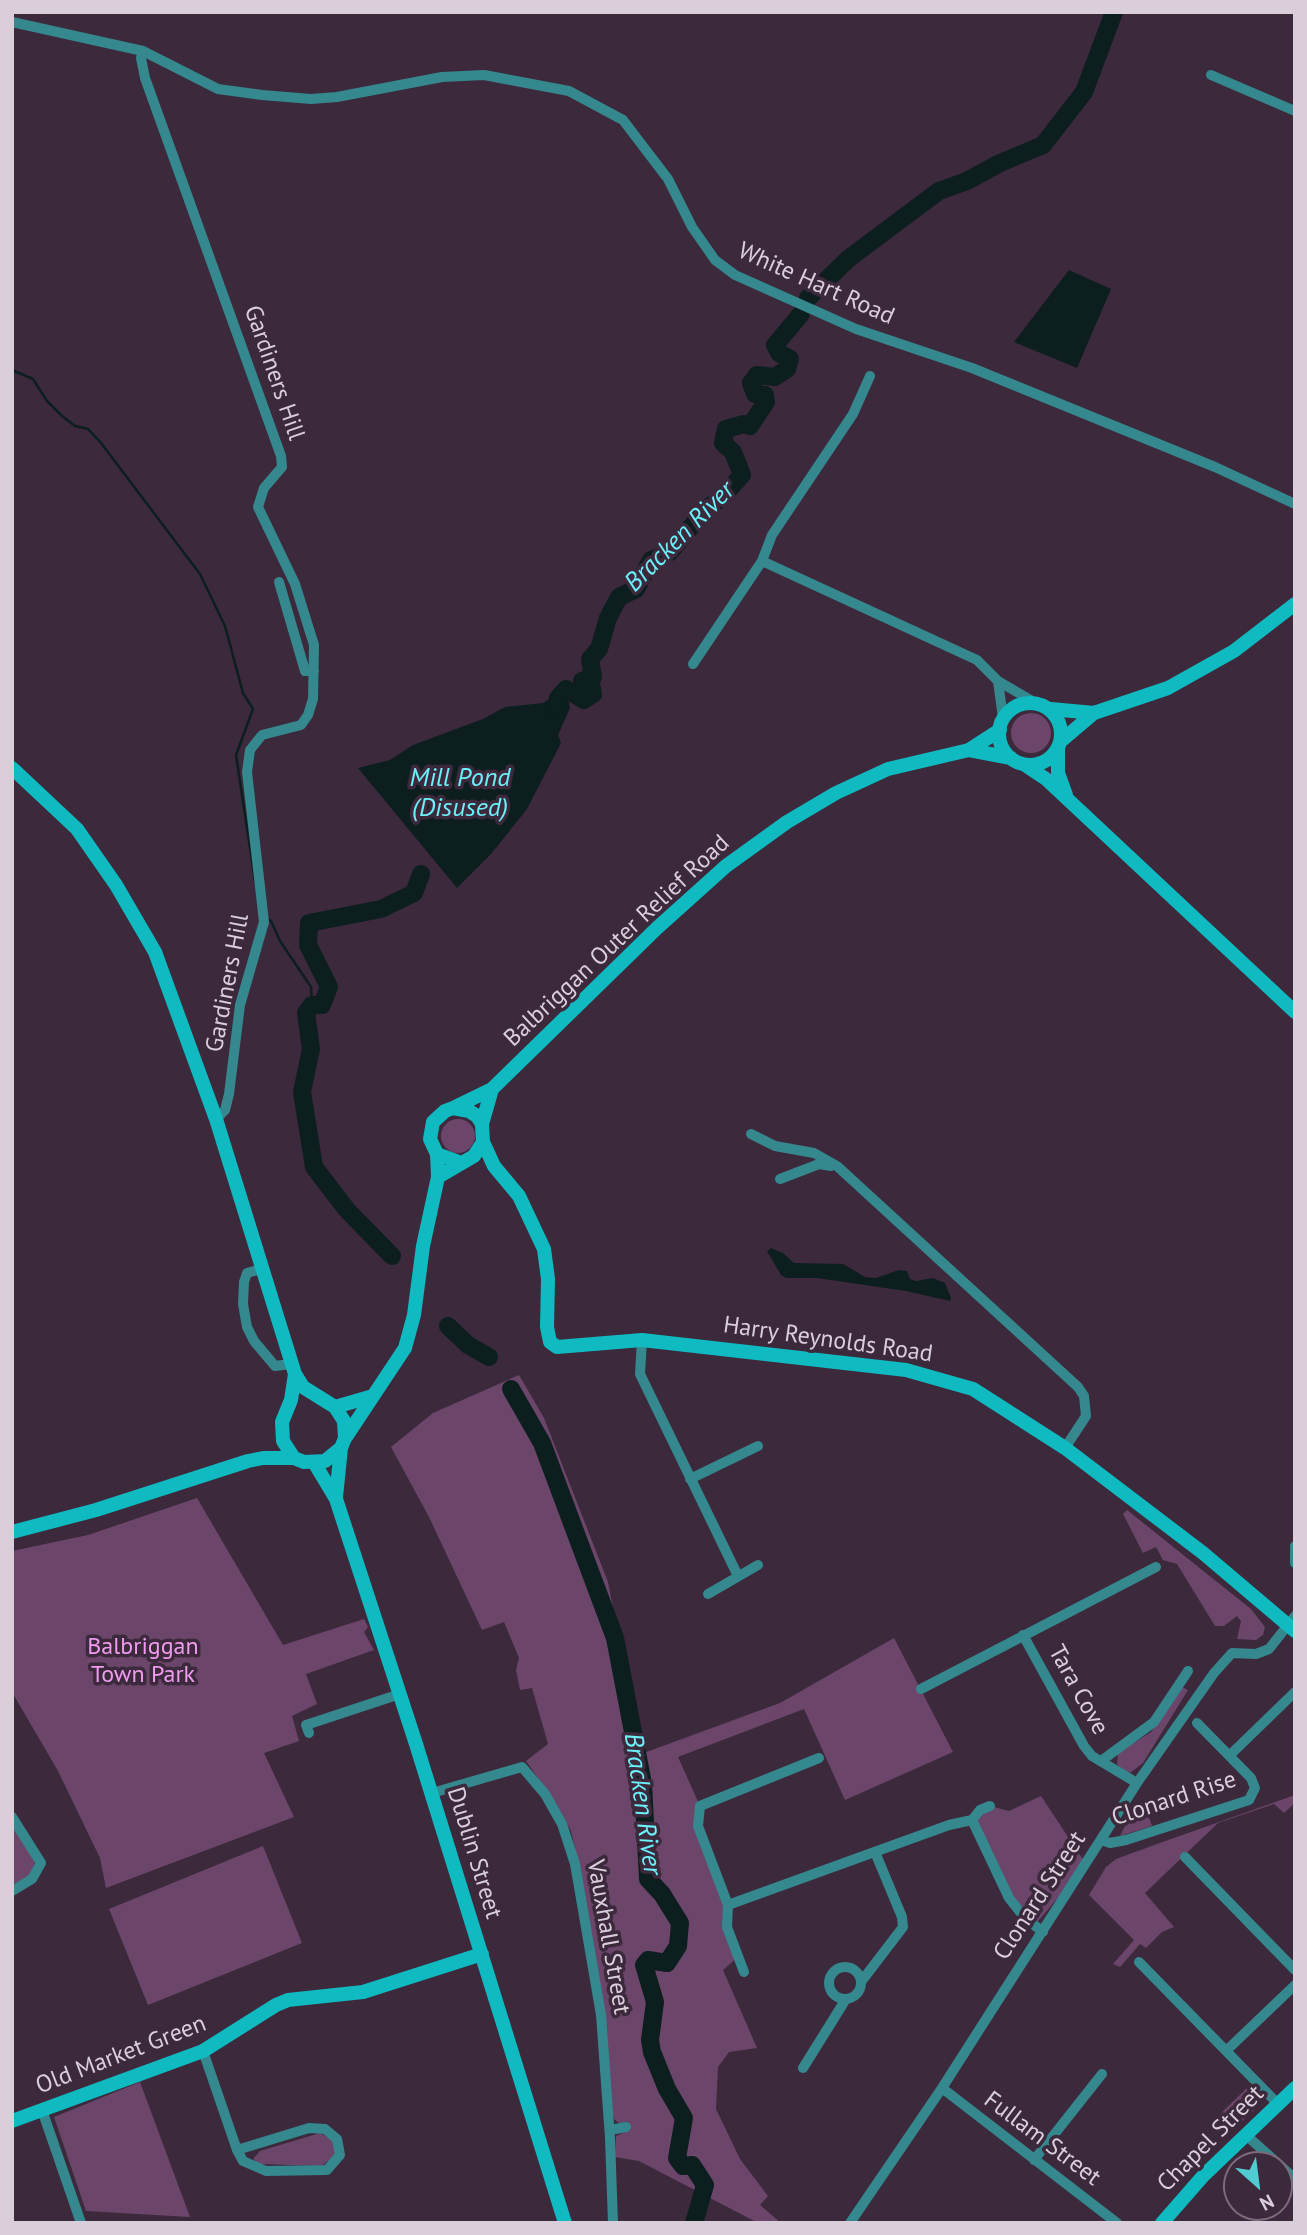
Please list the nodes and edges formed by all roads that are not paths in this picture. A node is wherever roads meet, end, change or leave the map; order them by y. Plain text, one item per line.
1 (12, 22) edge
2 (143, 51) junction
3 (1211, 75) dead end
4 (1295, 111) edge
5 (870, 376) dead end
6 (1295, 504) edge
7 (762, 561) junction
8 (279, 582) dead end
9 (1295, 604) edge
10 (694, 664) dead end
11 (314, 671) junction
12 (998, 681) junction
13 (1034, 702) junction
14 (1051, 709) junction
15 (1094, 713) junction
16 (1001, 724) junction
17 (1059, 745) junction
18 (969, 750) junction
19 (1011, 758) junction
20 (1025, 765) junction
21 (12, 768) edge
22 (1068, 802) junction
23 (1295, 1012) edge
24 (492, 1089) junction
25 (453, 1108) junction
26 (216, 1119) junction
27 (482, 1124) junction
28 (751, 1133) dead end
29 (483, 1142) junction
30 (438, 1154) junction
31 (463, 1161) junction
32 (494, 1166) junction
33 (839, 1168) junction
34 (438, 1177) junction
35 (780, 1180) dead end
36 (261, 1269) junction
37 (642, 1340) junction
38 (293, 1369) junction
39 (373, 1396) junction
40 (320, 1399) junction
41 (335, 1407) junction
42 (286, 1413) junction
43 (281, 1431) junction
44 (343, 1443) junction
45 (758, 1446) dead end
46 (1065, 1448) junction
47 (294, 1458) junction
48 (248, 1461) junction
49 (315, 1464) junction
50 (690, 1479) junction
51 (336, 1499) junction
52 (12, 1532) edge
53 (1295, 1546) edge
54 (1295, 1563) edge
55 (758, 1565) dead end
56 (1156, 1567) dead end
57 (738, 1576) junction
58 (708, 1594) dead end
59 (1293, 1624) edge
60 (1024, 1635) junction
61 (1188, 1671) dead end
62 (921, 1689) dead end
63 (1295, 1692) edge
64 (400, 1694) junction
65 (1197, 1723) dead end
66 (309, 1733) dead end
67 (1230, 1755) junction
68 (819, 1758) dead end
69 (1101, 1761) junction
70 (1137, 1783) junction
71 (432, 1793) junction
72 (990, 1806) dead end
73 (12, 1817) edge
74 (972, 1820) junction
75 (1101, 1840) junction
76 (875, 1852) junction
77 (1185, 1857) dead end
78 (12, 1891) edge
79 (728, 1905) junction
80 (1043, 1932) junction
81 (482, 1954) junction
82 (1139, 1962) dead end
83 (1295, 1970) edge
84 (744, 1972) dead end
85 (861, 1982) junction
86 (1295, 1984) edge
87 (846, 1999) junction
88 (1227, 2050) junction
89 (203, 2051) junction
90 (803, 2068) dead end
91 (1102, 2074) dead end
92 (942, 2088) junction
93 (1295, 2088) edge
94 (1278, 2104) junction
95 (42, 2110) junction
96 (12, 2121) edge
97 (626, 2127) dead end
98 (610, 2130) junction
99 (1245, 2135) junction
100 (237, 2150) junction
101 (1034, 2160) junction
102 (1295, 2179) edge
103 (81, 2223) edge
104 (565, 2223) edge
105 (613, 2223) edge
106 (850, 2223) edge
107 (1118, 2223) edge
108 (1162, 2223) edge

1 - 2 street, White Hart Road
2 - 6 street, White Hart Road
2 - 11 street, Gardiners Hill
3 - 4 street
5 - 7 street
7 - 10 street
7 - 12 street
8 - 11 street
9 - 15 street
11 - 26 street, Gardiners Hill
12 - 13 street
12 - 16 street
13 - 14 street
13 - 16 street
14 - 15 street
14 - 17 street
15 - 17 street
16 - 18 street, Balbriggan Outer Relief Road
16 - 19 street
17 - 20 street
17 - 22 street
18 - 19 street, Balbriggan Outer Relief Road
18 - 24 street, Balbriggan Outer Relief Road
19 - 20 street
20 - 22 street
21 - 26 street
22 - 23 street
24 - 25 street, Balbriggan Outer Relief Road
24 - 27 street, Balbriggan Outer Relief Road
25 - 27 street
25 - 30 street
26 - 36 street
27 - 29 street
28 - 33 street
29 - 31 street
29 - 32 street, Harry Reynolds Road
30 - 31 street
30 - 34 street
31 - 32 street
31 - 34 street
32 - 37 street, Harry Reynolds Road
33 - 35 street
33 - 46 street
34 - 39 street
36 - 38 street
36 - 38 street
37 - 46 street, Harry Reynolds Road
37 - 50 street
38 - 40 street
38 - 42 street
39 - 41 street
39 - 44 street
40 - 41 street
40 - 42 street
41 - 44 street
42 - 43 street
43 - 47 street
43 - 48 street
44 - 49 street
44 - 51 street, Dublin Street
45 - 50 street
46 - 59 street, Harry Reynolds Road
47 - 48 street
47 - 49 street
48 - 52 street
49 - 51 street, Dublin Street
50 - 57 street
51 - 64 street, Dublin Street
53 - 54 street
55 - 57 street
56 - 60 street, Tara Cove
57 - 58 street
59 - 70 street, Clonard Street
60 - 62 street, Tara Cove
60 - 69 street, Tara Cove
61 - 69 street, Tara Cove
63 - 67 street, Clonard Rise
64 - 66 street
64 - 71 street, Dublin Street
65 - 67 street, Clonard Rise
67 - 75 street, Clonard Rise
68 - 79 street
69 - 70 street, Tara Cove
70 - 75 street, Clonard Street
71 - 81 street, Dublin Street
71 - 98 street, Vauxhall Street
72 - 74 street
73 - 78 street
74 - 76 street
74 - 80 street
75 - 80 street, Clonard Street
76 - 79 street
76 - 85 street
77 - 83 street
79 - 84 street
80 - 92 street, Clonard Street
81 - 89 street, Old Market Green
81 - 104 street, Dublin Street
82 - 88 street
85 - 87 street
85 - 87 street
86 - 88 street
87 - 90 street
88 - 94 street
89 - 95 street, Old Market Green
89 - 100 street
91 - 101 street
92 - 101 street, Fullam Street
92 - 106 street, Clonard Street
93 - 94 street, Chapel Street
94 - 99 street, Chapel Street
95 - 96 street, Old Market Green
95 - 103 street
97 - 98 street
98 - 105 street, Vauxhall Street
99 - 102 street
99 - 108 street, Chapel Street
100 - 100 street
101 - 107 street, Fullam Street

